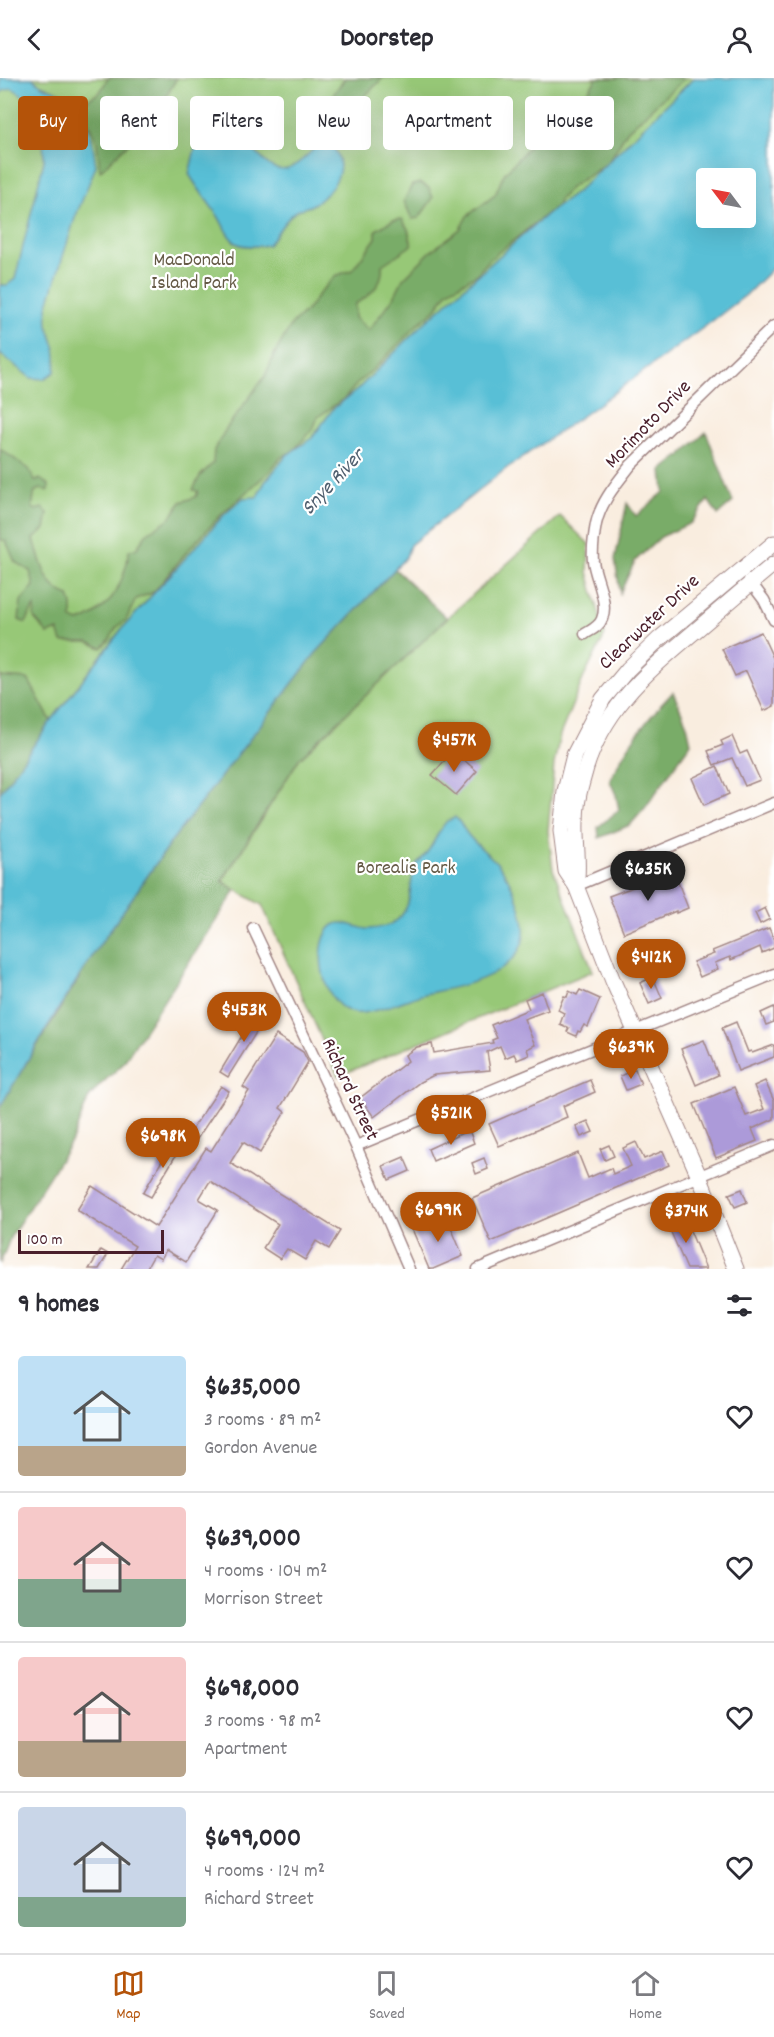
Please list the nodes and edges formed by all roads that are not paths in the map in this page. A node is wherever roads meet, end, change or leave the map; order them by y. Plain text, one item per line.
1 (774, 327) edge
2 (774, 543) edge
3 (774, 564) edge
4 (740, 570) junction
5 (751, 582) junction
6 (774, 620) edge
7 (585, 634) dead end
8 (774, 803) edge
9 (576, 886) junction
10 (253, 928) dead end
11 (774, 974) edge
12 (635, 1032) junction
13 (774, 1144) edge
14 (356, 1146) junction
15 (699, 1176) junction
16 (409, 1269) edge
17 (478, 1269) edge
18 (736, 1269) edge

1 - 7 street, Morimoto Drive
2 - 4 main road, Clearwater Drive
3 - 5 main road, Clearwater Drive
4 - 5 street
4 - 9 main road, Clearwater Drive
5 - 6 street
5 - 9 main road, Clearwater Drive
8 - 9 street
9 - 12 main road
10 - 14 street, Richard Street
11 - 12 street
12 - 14 street
12 - 15 main road
13 - 15 street
14 - 16 street, Richard Street
15 - 17 street
15 - 18 main road

